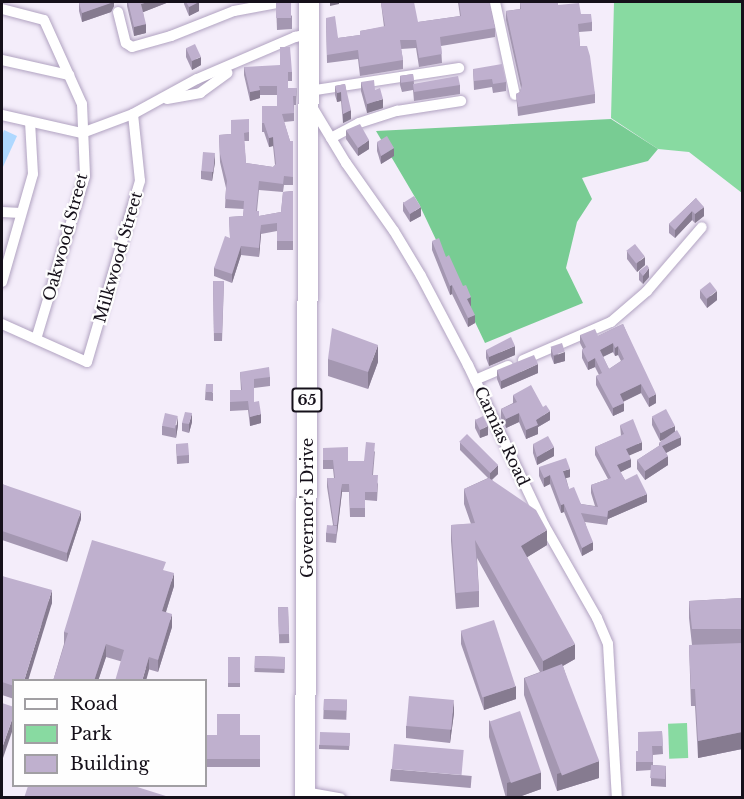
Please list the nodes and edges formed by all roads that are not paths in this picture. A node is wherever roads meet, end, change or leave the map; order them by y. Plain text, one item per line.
1 (282, 2) edge
2 (309, 2) edge
3 (495, 2) edge
4 (2, 9) edge
5 (118, 12) dead end
6 (311, 29) junction
7 (2, 60) edge
8 (459, 68) dead end
9 (69, 75) junction
10 (515, 95) edge
11 (309, 96) junction
12 (461, 101) dead end
13 (133, 114) junction
14 (2, 115) edge
15 (30, 122) junction
16 (82, 133) junction
17 (331, 138) junction
18 (2, 212) edge
19 (21, 213) junction
20 (702, 227) dead end
21 (4, 265) edge
22 (2, 282) edge
23 (2, 324) edge
24 (36, 339) junction
25 (475, 380) junction
26 (305, 795) edge
27 (340, 798) edge
28 (617, 798) edge

1 - 5 street
2 - 6 highway, Governor's Drive / 65
3 - 10 street
4 - 9 street, Oakwood Street
6 - 11 highway, Governor's Drive / 65
6 - 13 street
7 - 9 street
8 - 11 street
9 - 16 street, Oakwood Street
11 - 17 street, Camias Road
11 - 26 highway, Governor's Drive / 65
12 - 17 street
13 - 16 street
13 - 24 street, Milkwood Street
14 - 15 street
15 - 16 street
15 - 19 street
16 - 24 street, Oakwood Street
17 - 25 street, Camias Road
18 - 19 street
19 - 21 street
20 - 25 street
21 - 22 street
23 - 24 street
25 - 28 street, Camias Road
26 - 27 street

